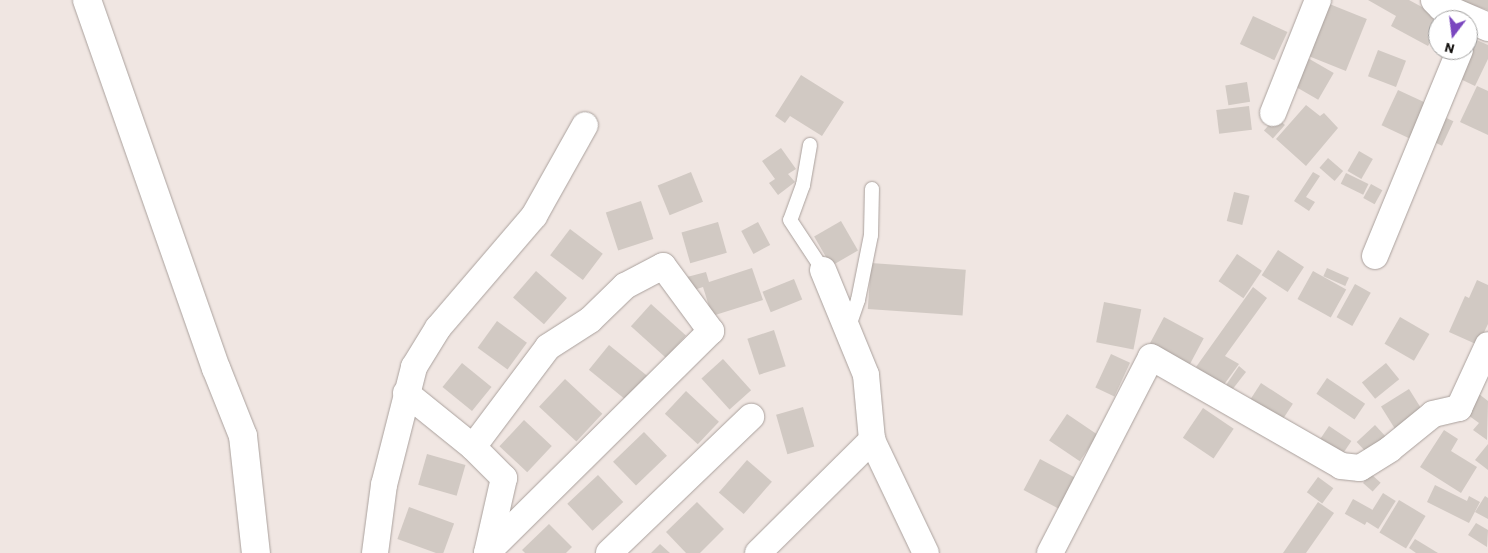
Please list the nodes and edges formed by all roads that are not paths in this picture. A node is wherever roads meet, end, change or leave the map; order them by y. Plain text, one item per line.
1 (87, 0) edge
2 (1318, 0) edge
3 (1435, 0) edge
4 (1447, 10) edge
5 (1456, 60) edge
6 (1272, 113) dead end
7 (585, 125) dead end
8 (810, 145) dead end
9 (872, 189) dead end
10 (1375, 256) dead end
11 (824, 270) joint
12 (848, 330) junction
13 (1488, 345) edge
14 (406, 393) junction
15 (752, 417) dead end
16 (872, 440) junction
17 (473, 447) junction
18 (256, 553) edge
19 (375, 553) edge
20 (487, 553) edge
21 (609, 553) edge
22 (758, 553) edge
23 (926, 553) edge
24 (1050, 553) edge

1 - 18 street
2 - 6 street
3 - 4 street
5 - 10 street
7 - 14 street
8 - 11 lane
9 - 12 lane
11 - 12 street
12 - 16 street
13 - 24 street
14 - 17 street
14 - 19 street
15 - 21 street
16 - 22 street
16 - 23 street
17 - 20 street
17 - 20 street

